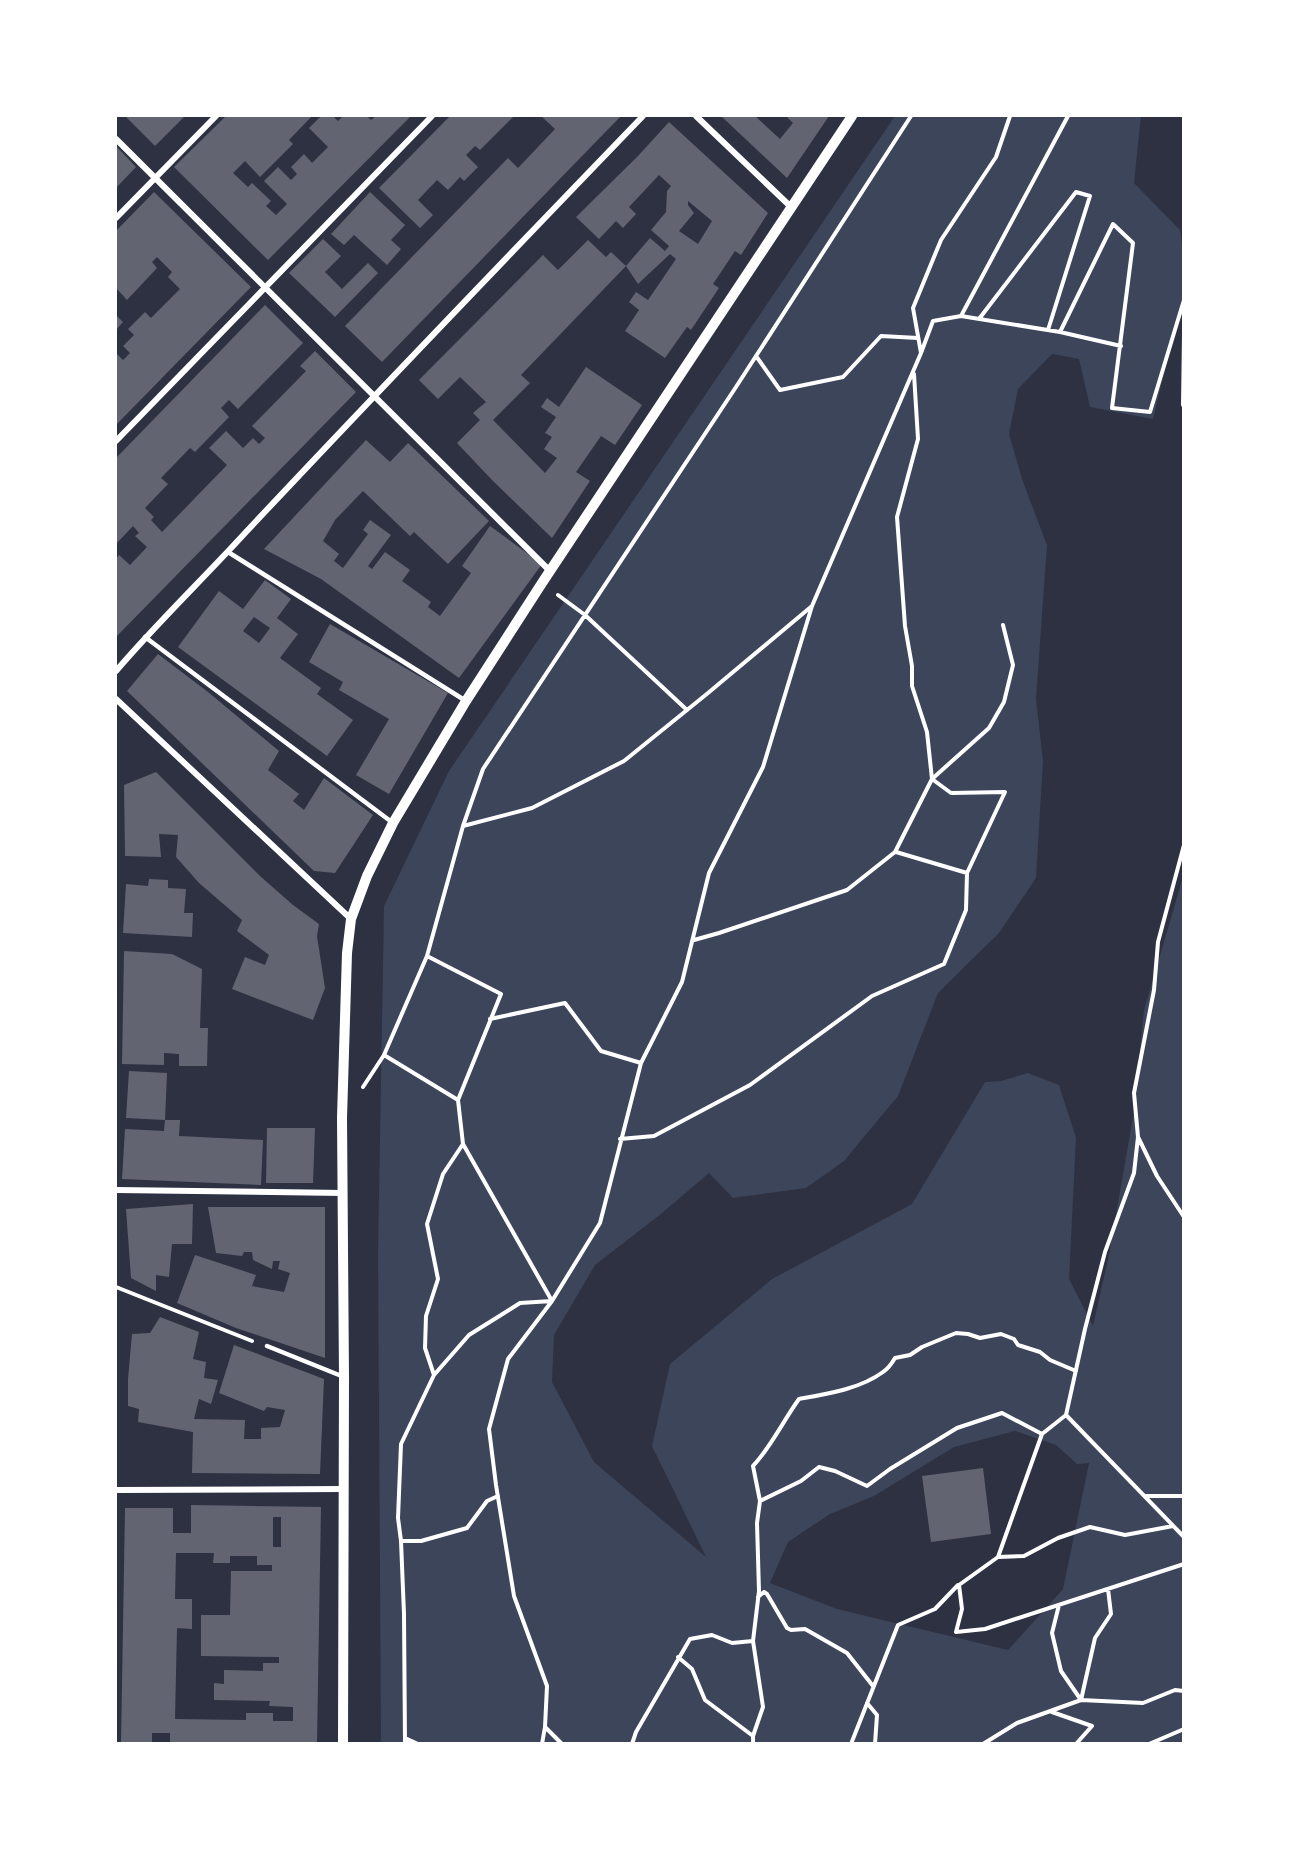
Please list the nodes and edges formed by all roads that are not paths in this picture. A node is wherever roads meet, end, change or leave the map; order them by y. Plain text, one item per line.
1 (216, 116) edge
2 (432, 116) edge
3 (643, 116) edge
4 (696, 116) edge
5 (852, 116) edge
6 (116, 139) edge
7 (155, 178) junction
8 (791, 207) junction
9 (116, 218) edge
10 (265, 288) junction
11 (374, 396) junction
12 (116, 441) edge
13 (228, 552) junction
14 (550, 571) junction
15 (145, 637) junction
16 (116, 671) edge
17 (116, 699) edge
18 (466, 701) junction
19 (393, 823) junction
20 (351, 920) junction
21 (116, 1190) edge
22 (343, 1193) junction
23 (267, 1346) road end
24 (344, 1377) junction
25 (343, 1489) junction
26 (116, 1490) edge
27 (343, 1743) edge

1 - 7 street
2 - 10 street
3 - 11 street
4 - 8 street
5 - 8 street
6 - 7 street
7 - 9 street
7 - 10 street
8 - 14 street
10 - 11 street
10 - 12 street
11 - 13 street
11 - 14 street
13 - 15 street
13 - 18 lane
14 - 18 street
15 - 16 street
15 - 19 lane
17 - 20 street
18 - 19 street
19 - 20 street
20 - 22 street
21 - 22 street
22 - 24 street
23 - 24 lane
24 - 25 street
25 - 26 street
25 - 27 street

